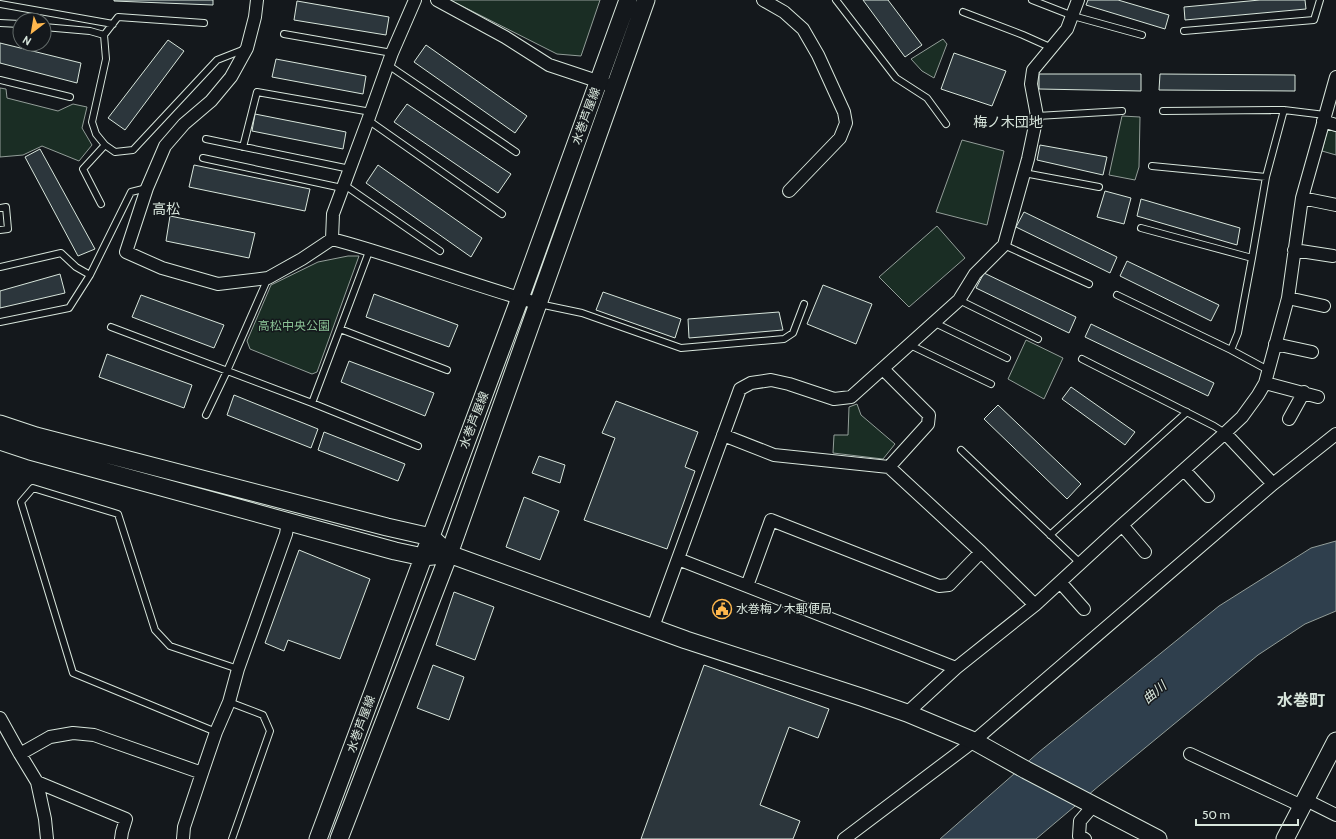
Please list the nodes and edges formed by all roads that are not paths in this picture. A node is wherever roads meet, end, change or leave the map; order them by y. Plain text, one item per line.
1 (257, 0) edge
2 (415, 0) edge
3 (437, 0) edge
4 (628, 0) edge
5 (646, 0) edge
6 (763, 0) edge
7 (836, 0) edge
8 (1032, 0) edge
9 (1078, 0) edge
10 (1320, 0) edge
11 (0, 4) edge
12 (963, 12) dead end
13 (1072, 16) junction
14 (0, 23) edge
15 (204, 23) dead end
16 (12, 24) edge
17 (113, 24) junction
18 (52, 27) edge
19 (1184, 31) dead end
20 (104, 34) junction
21 (284, 34) dead end
22 (1142, 35) dead end
23 (247, 48) junction
24 (1052, 48) junction
25 (392, 53) junction
26 (388, 65) junction
27 (1336, 77) edge
28 (0, 80) edge
29 (599, 82) junction
30 (615, 87) junction
31 (70, 97) dead end
32 (1284, 110) junction
33 (1122, 111) dead end
34 (1163, 111) dead end
35 (370, 116) junction
36 (1037, 116) junction
37 (1324, 118) junction
38 (946, 124) dead end
39 (1336, 125) edge
40 (206, 139) dead end
41 (105, 145) junction
42 (243, 147) junction
43 (516, 152) dead end
44 (203, 158) dead end
45 (1152, 166) dead end
46 (350, 169) junction
47 (1024, 173) junction
48 (1266, 177) junction
49 (343, 186) junction
50 (1099, 187) dead end
51 (147, 188) junction
52 (789, 191) dead end
53 (1302, 198) junction
54 (101, 204) dead end
55 (1336, 205) edge
56 (0, 208) edge
57 (502, 214) dead end
58 (1141, 228) dead end
59 (0, 230) edge
60 (332, 239) junction
61 (1004, 244) junction
62 (370, 249) junction
63 (1294, 250) junction
64 (440, 251) dead end
65 (1333, 256) dead end
66 (1252, 258) junction
67 (0, 267) edge
68 (90, 275) junction
69 (268, 278) junction
70 (1089, 284) dead end
71 (1117, 295) dead end
72 (520, 298) junction
73 (1288, 298) junction
74 (959, 300) junction
75 (538, 303) junction
76 (804, 304) dead end
77 (1324, 306) dead end
78 (0, 322) edge
79 (935, 323) junction
80 (111, 327) dead end
81 (340, 329) junction
82 (1038, 339) dead end
83 (1275, 344) junction
84 (910, 345) junction
85 (1231, 350) junction
86 (1312, 352) dead end
87 (1007, 358) dead end
88 (1082, 359) dead end
89 (883, 369) junction
90 (447, 370) dead end
91 (1268, 370) junction
92 (227, 371) junction
93 (1265, 383) junction
94 (991, 384) dead end
95 (1304, 392) junction
96 (1318, 396) dead end
97 (312, 403) junction
98 (1187, 412) junction
99 (206, 415) dead end
100 (1289, 419) dead end
101 (0, 424) edge
102 (1226, 433) junction
103 (1336, 434) edge
104 (723, 435) junction
105 (0, 441) edge
106 (418, 446) dead end
107 (961, 450) dead end
108 (889, 468) junction
109 (1184, 470) junction
110 (1273, 484) junction
111 (1208, 496) dead end
112 (288, 522) junction
113 (1122, 525) junction
114 (1050, 535) junction
115 (431, 537) junction
116 (981, 552) junction
117 (1145, 552) dead end
118 (449, 554) junction
119 (423, 557) junction
120 (678, 559) junction
121 (1080, 563) junction
122 (1060, 582) junction
123 (747, 586) junction
124 (1035, 605) junction
125 (1084, 609) dead end
126 (653, 628) junction
127 (956, 668) junction
128 (238, 669) junction
129 (229, 702) junction
130 (907, 713) junction
131 (0, 718) edge
132 (216, 732) junction
133 (974, 741) junction
134 (1336, 741) edge
135 (20, 754) junction
136 (1190, 754) dead end
137 (202, 772) junction
138 (37, 782) junction
139 (1304, 803) junction
140 (1090, 804) junction
141 (1336, 815) edge
142 (47, 839) edge
143 (121, 839) edge
144 (183, 839) edge
145 (232, 839) edge
146 (318, 839) edge
147 (339, 839) edge
148 (844, 839) edge
149 (1085, 839) edge
150 (1158, 839) edge
151 (1285, 839) edge

1 - 23 street
2 - 25 street
3 - 29 street
4 - 29 street, 水巻芦屋線
5 - 30 street, 水巻芦屋線
6 - 52 street
7 - 38 lane
8 - 13 lane
9 - 13 street
10 - 19 lane
11 - 17 lane
12 - 24 lane
13 - 22 lane
13 - 24 street
14 - 16 lane
15 - 17 lane
17 - 20 lane
18 - 20 lane
20 - 41 lane
21 - 25 lane
23 - 41 lane
23 - 51 street
24 - 36 street
25 - 26 street
26 - 35 street
26 - 43 lane
27 - 37 street
28 - 31 lane
29 - 30 street
29 - 72 street, 水巻芦屋線
30 - 75 street, 水巻芦屋線
32 - 34 lane
32 - 37 lane
32 - 48 lane
33 - 36 lane
35 - 42 lane
35 - 46 street
35 - 57 lane
36 - 47 street
37 - 39 street
37 - 53 street
40 - 42 lane
41 - 54 lane
42 - 46 lane
44 - 49 lane
45 - 48 lane
46 - 49 street
47 - 50 lane
47 - 61 street
48 - 66 lane
49 - 60 street
49 - 64 lane
51 - 68 lane
51 - 69 street
53 - 55 street
53 - 63 street
56 - 59 lane
58 - 66 lane
60 - 62 street
60 - 69 street
61 - 70 lane
61 - 74 street
62 - 72 street
62 - 81 lane
63 - 65 street
63 - 73 street
66 - 85 lane
67 - 68 lane
68 - 78 lane
69 - 92 lane
71 - 85 lane
72 - 75 street
72 - 115 street, 水巻芦屋線
73 - 77 street
73 - 83 street
74 - 79 street
74 - 82 lane
75 - 76 lane
75 - 118 street, 水巻芦屋線
79 - 84 street
79 - 87 lane
80 - 92 lane
81 - 90 lane
81 - 97 lane
83 - 86 street
83 - 91 street
84 - 89 street
84 - 94 lane
85 - 91 lane
88 - 98 lane
89 - 104 street
89 - 108 street
91 - 93 street
92 - 97 lane
92 - 99 lane
93 - 95 street
93 - 102 street
95 - 96 street
95 - 100 street
97 - 106 lane
98 - 102 lane
98 - 114 lane
101 - 115 street
102 - 109 street
102 - 110 street
103 - 110 street
104 - 108 street
104 - 120 street
105 - 112 street
107 - 114 lane
108 - 116 street
109 - 111 street
109 - 113 street
110 - 133 street
112 - 119 street
112 - 128 street
113 - 117 street
113 - 121 street
114 - 121 lane
115 - 118 street
115 - 119 street, 水巻芦屋線
116 - 123 street
116 - 124 street
118 - 119 street
118 - 126 street
118 - 147 street, 水巻芦屋線
119 - 146 street, 水巻芦屋線
120 - 123 street
120 - 126 street
121 - 122 street
122 - 124 street
122 - 125 street
123 - 127 street
124 - 127 street
126 - 130 street
127 - 130 street
128 - 129 street
128 - 132 lane
129 - 132 street
129 - 145 lane
130 - 133 street
131 - 135 street
132 - 137 street
133 - 140 street
133 - 148 street
134 - 139 street
135 - 137 street
135 - 138 street
136 - 139 street
137 - 144 street
138 - 142 street
138 - 143 street
139 - 141 street
139 - 151 street
140 - 149 street
140 - 150 street

